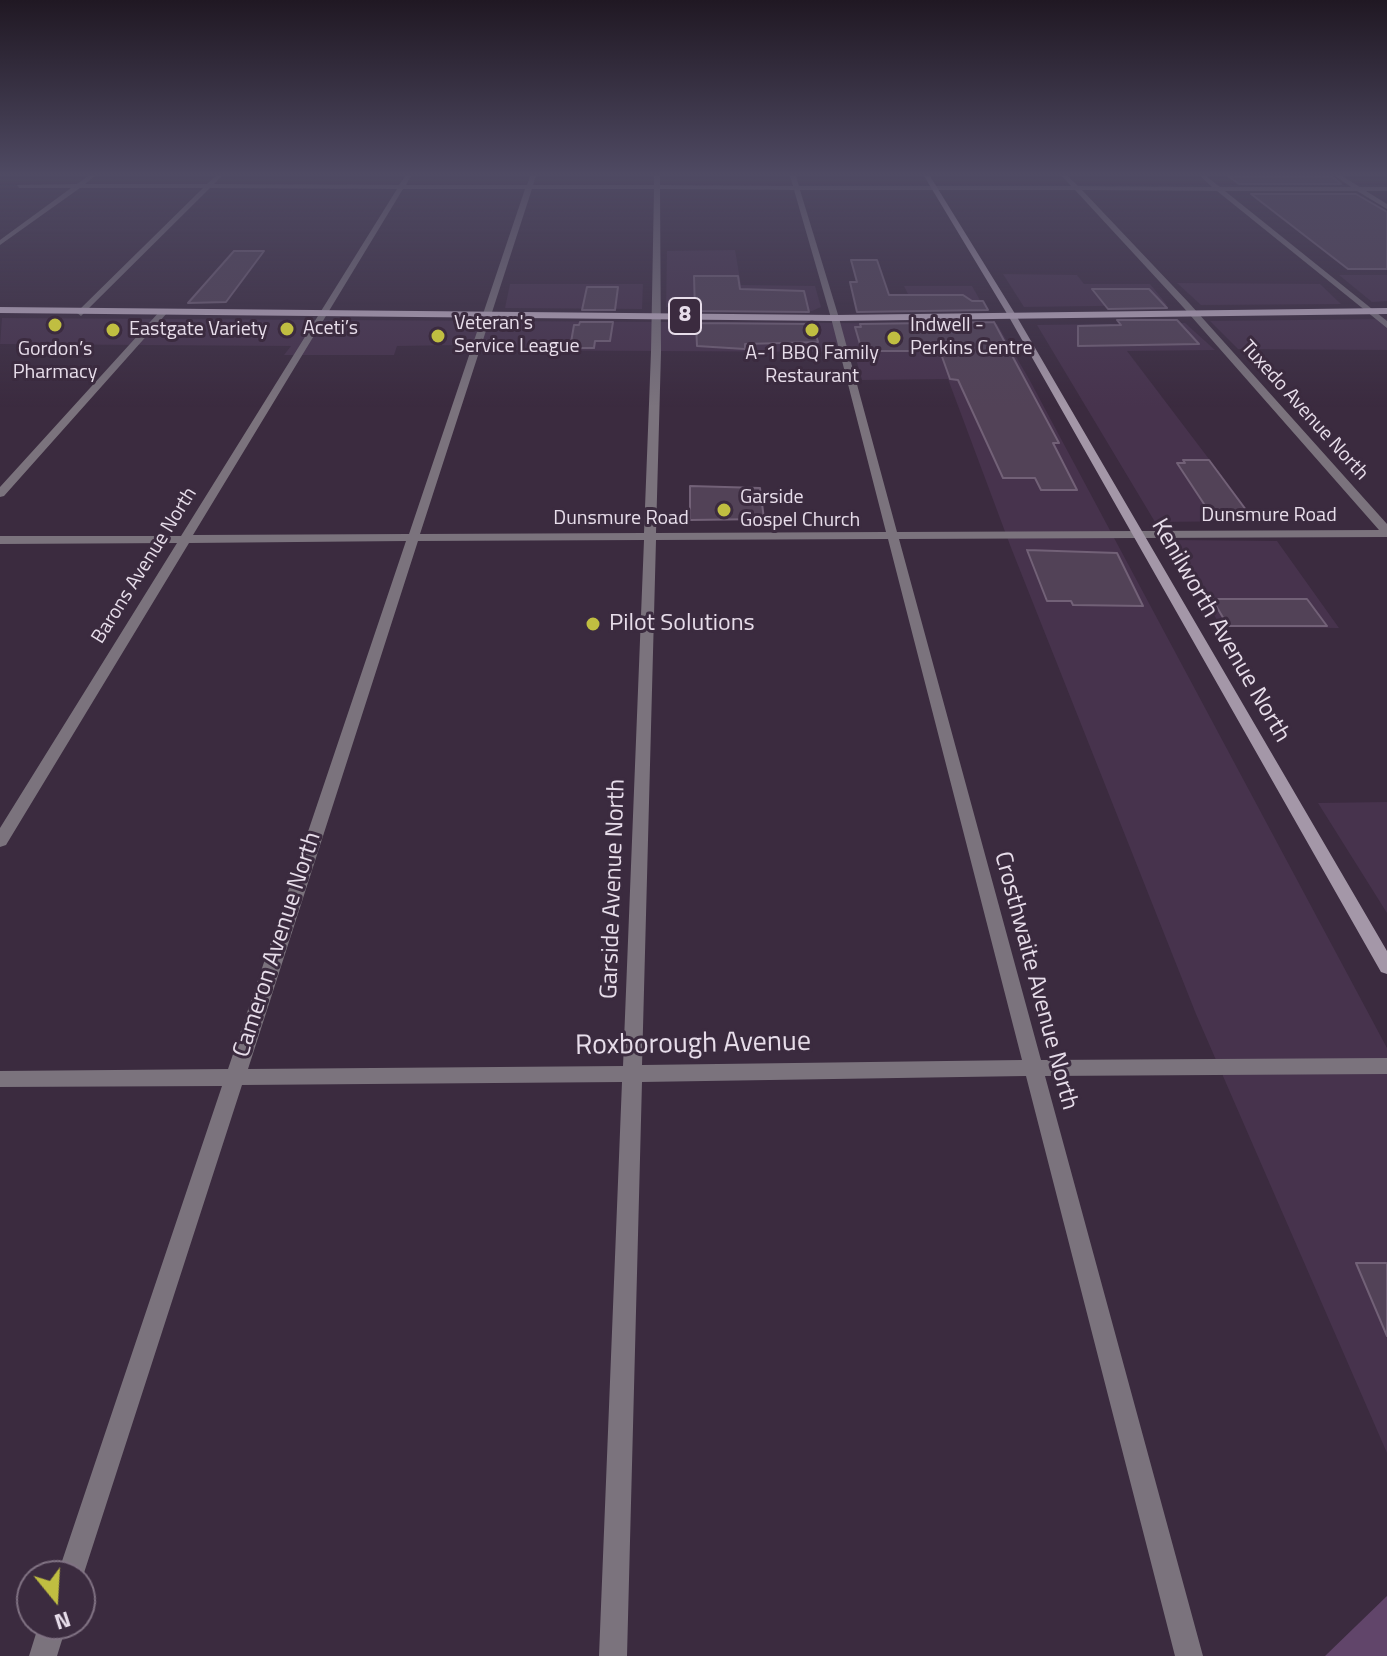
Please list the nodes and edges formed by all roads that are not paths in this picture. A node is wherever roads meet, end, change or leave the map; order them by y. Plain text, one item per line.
1 (141, 253) edge
2 (362, 253) edge
3 (508, 253) edge
4 (656, 253) edge
5 (816, 253) edge
6 (975, 253) edge
7 (1137, 253) edge
8 (1299, 253) edge
9 (1, 311) edge
10 (1371, 311) junction
11 (1387, 311) edge
12 (81, 313) junction
13 (163, 313) junction
14 (326, 314) junction
15 (488, 315) junction
16 (1194, 315) junction
17 (655, 316) junction
18 (1013, 317) junction
19 (835, 318) junction
20 (1387, 325) edge
21 (0, 494) edge
22 (1387, 532) edge
23 (1139, 534) junction
24 (892, 535) junction
25 (651, 537) junction
26 (414, 538) junction
27 (185, 539) junction
28 (0, 540) edge
29 (0, 841) edge
30 (1387, 967) edge
31 (1387, 1066) edge
32 (1034, 1069) junction
33 (632, 1074) junction
34 (234, 1078) junction
35 (0, 1079) edge
36 (75, 1560) edge
37 (613, 1656) edge
38 (1189, 1656) edge

1 - 12 street
2 - 14 street, Barons Avenue North
3 - 15 street, Cameron Avenue North
4 - 17 street, Garside Avenue North
5 - 19 street, Crosthwaite Avenue North
6 - 18 main road, Kenilworth Avenue North
7 - 16 street, Tuxedo Avenue North
8 - 10 street
9 - 12 main road, 8
10 - 11 main road, 8
10 - 16 main road, 8
10 - 20 street
12 - 13 main road, 8
13 - 14 main road, 8
13 - 21 street
14 - 15 main road, 8
14 - 27 street, Barons Avenue North
15 - 17 main road, 8
15 - 26 street, Cameron Avenue North
16 - 18 main road, 8
16 - 22 street, Tuxedo Avenue North
17 - 19 main road, 8
17 - 25 street, Garside Avenue North
18 - 19 main road, 8
18 - 23 main road, Kenilworth Avenue North
19 - 24 street, Crosthwaite Avenue North
22 - 23 street, Dunsmure Road
23 - 24 street, Dunsmure Road
23 - 30 main road, Kenilworth Avenue North
24 - 25 street, Dunsmure Road
24 - 32 street, Crosthwaite Avenue North
25 - 26 street, Dunsmure Road
25 - 33 street, Garside Avenue North
26 - 27 street, Dunsmure Road
26 - 34 street, Cameron Avenue North
27 - 28 street, Dunsmure Road
27 - 29 street, Barons Avenue North
31 - 32 street, Roxborough Avenue
32 - 33 street, Roxborough Avenue
32 - 38 street, Crosthwaite Avenue North
33 - 34 street, Roxborough Avenue
33 - 37 street, Garside Avenue North
34 - 35 street, Roxborough Avenue
34 - 36 street, Cameron Avenue North

